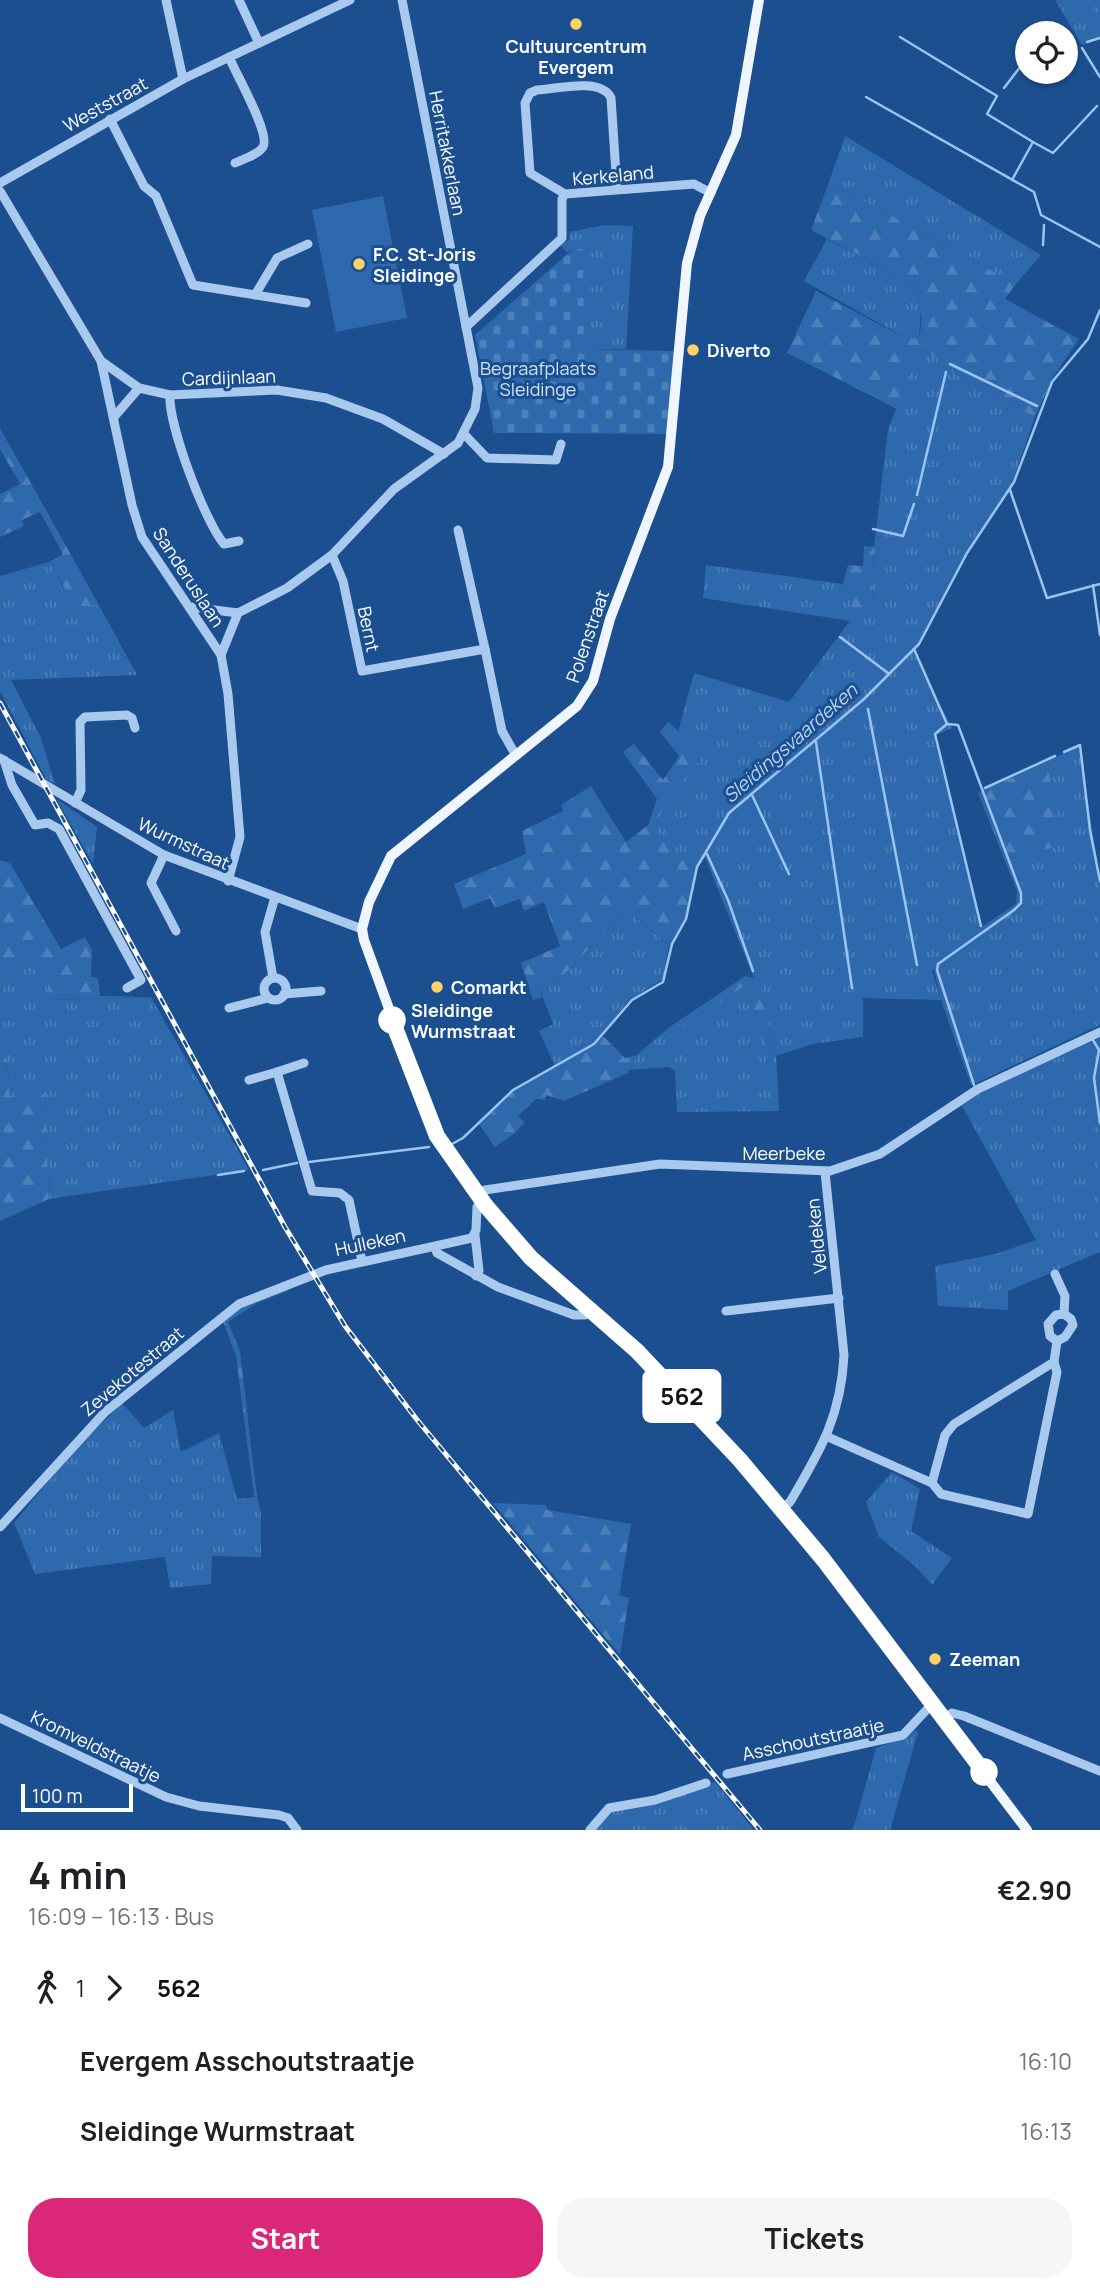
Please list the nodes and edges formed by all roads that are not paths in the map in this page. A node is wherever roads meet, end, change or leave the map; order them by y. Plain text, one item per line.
1 (166, 0) edge
2 (239, 0) edge
3 (349, 0) edge
4 (402, 0) edge
5 (759, 0) edge
6 (260, 43) junction
7 (229, 57) junction
8 (183, 79) junction
9 (110, 119) junction
10 (235, 163) dead end
11 (0, 183) edge
12 (617, 189) junction
13 (0, 191) edge
14 (711, 193) junction
15 (565, 194) junction
16 (308, 244) dead end
17 (255, 295) junction
18 (306, 303) dead end
19 (466, 327) junction
20 (102, 361) junction
21 (139, 388) junction
22 (170, 395) junction
23 (114, 417) junction
24 (465, 435) junction
25 (561, 444) dead end
26 (444, 454) junction
27 (458, 530) dead end
28 (239, 541) dead end
29 (332, 555) junction
30 (191, 607) junction
31 (238, 613) junction
32 (485, 649) junction
33 (220, 655) junction
34 (135, 728) dead end
35 (515, 754) junction
36 (2, 759) edge
37 (75, 803) junction
38 (164, 855) junction
39 (228, 881) junction
40 (275, 897) junction
41 (362, 929) junction
42 (176, 931) dead end
43 (273, 978) junction
44 (127, 988) dead end
45 (321, 991) dead end
46 (284, 994) junction
47 (268, 998) junction
48 (229, 1008) dead end
49 (1100, 1032) edge
50 (304, 1063) dead end
51 (277, 1072) junction
52 (249, 1080) dead end
53 (825, 1172) junction
54 (481, 1198) junction
55 (475, 1235) junction
56 (435, 1247) junction
57 (362, 1261) junction
58 (312, 1274) joint
59 (1055, 1274) dead end
60 (476, 1276) junction
61 (839, 1298) junction
62 (590, 1309) junction
63 (726, 1311) dead end
64 (1064, 1314) junction
65 (1057, 1341) junction
66 (1055, 1362) junction
67 (828, 1437) junction
68 (932, 1483) junction
69 (783, 1508) junction
70 (0, 1527) edge
71 (933, 1703) junction
72 (0, 1718) edge
73 (945, 1719) junction
74 (1100, 1771) edge
75 (727, 1774) dead end
76 (706, 1783) dead end
77 (297, 1830) edge
78 (590, 1830) edge
79 (1027, 1830) edge

1 - 8 street
2 - 6 street
3 - 6 street, Weststraat
4 - 19 street, Herritakkerlaan
5 - 14 main road, Polenstraat
6 - 7 street, Weststraat
7 - 8 street, Weststraat
7 - 10 street
8 - 9 street, Weststraat
9 - 11 street, Weststraat
9 - 17 street
12 - 14 street, Kerkeland
12 - 15 street, Kerkeland
12 - 15 street
13 - 20 street, Sanderuslaan
14 - 35 main road, Polenstraat
15 - 19 street, Kerkeland
16 - 17 street
17 - 18 street
19 - 24 street, Herritakkerlaan
20 - 21 street, Cardijnlaan
20 - 23 street, Sanderuslaan
21 - 22 street, Cardijnlaan
21 - 23 street
22 - 26 street, Cardijnlaan
22 - 28 street, Cardijnlaan
23 - 30 street, Sanderuslaan
24 - 25 street
24 - 26 street, Herritakkerlaan
26 - 29 street, Herritakkerlaan
27 - 32 street
29 - 31 street, Herritakkerlaan
29 - 32 street, Bernt
30 - 31 street
30 - 33 street, Sanderuslaan
31 - 33 street
32 - 35 street
33 - 39 street, Sanderuslaan
34 - 37 street
35 - 41 main road, Polenstraat
36 - 37 street, Wurmstraat
36 - 44 street, Wurmstraat
37 - 38 street, Wurmstraat
38 - 39 street, Wurmstraat
38 - 42 street
39 - 40 street, Wurmstraat
40 - 41 street, Wurmstraat
40 - 43 street
41 - 54 main road
43 - 46 street
43 - 47 street
45 - 46 street
46 - 47 street
47 - 48 street
49 - 53 street, Meerbeke
50 - 51 street
51 - 52 street
51 - 57 street
53 - 54 street, Meerbeke
53 - 61 street, Veldeken
54 - 55 street
54 - 62 main road
55 - 56 street, Hulleken
55 - 60 street
56 - 57 street, Hulleken
56 - 60 street
57 - 58 street, Hulleken
58 - 70 street, Zevekotestraat
59 - 64 street
60 - 62 street
61 - 63 street, Veldeken
61 - 67 street, Veldeken
62 - 69 main road
64 - 65 street
64 - 65 street
65 - 66 street
66 - 68 street
66 - 68 street
67 - 68 street
67 - 69 street, Veldeken
69 - 71 main road
71 - 73 main road
71 - 75 street, Asschoutstraatje
72 - 77 street, Kromveldstraatje
73 - 74 street
73 - 79 main road
76 - 78 street

